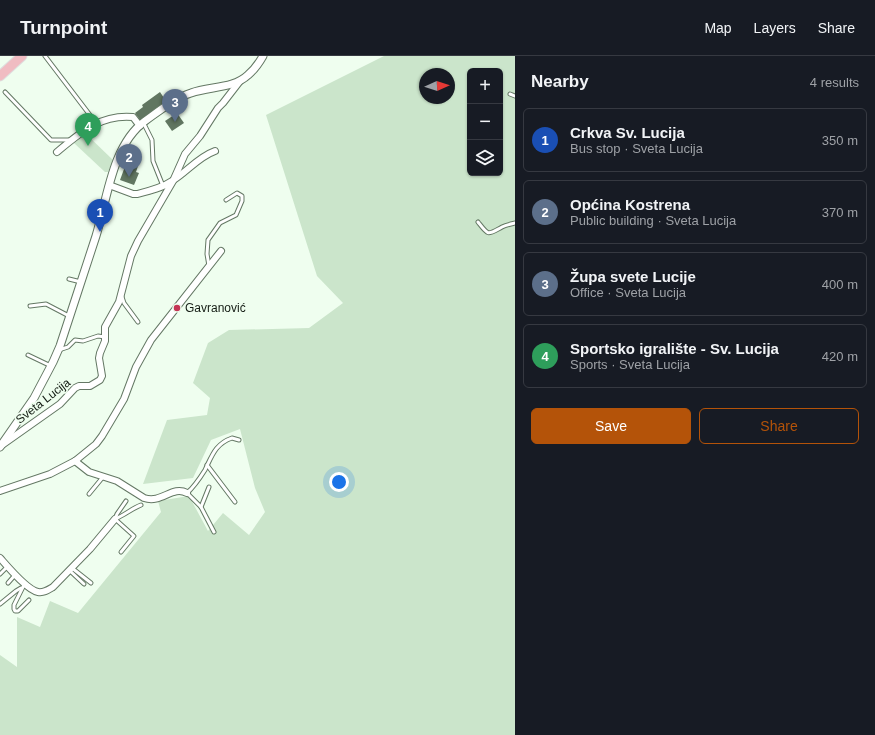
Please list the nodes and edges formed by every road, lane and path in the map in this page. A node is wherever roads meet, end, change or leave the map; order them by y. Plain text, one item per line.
1 (22, 56) edge
2 (45, 56) edge
3 (263, 56) edge
4 (0, 76) edge
5 (240, 81) junction
6 (4, 92) dead end
7 (510, 94) dead end
8 (515, 96) edge
9 (96, 122) junction
10 (141, 124) junction
11 (72, 140) junction
12 (215, 151) dead end
13 (57, 152) dead end
14 (172, 181) junction
15 (109, 185) junction
16 (163, 186) junction
17 (226, 200) dead end
18 (478, 222) dead end
19 (515, 222) edge
20 (221, 251) dead end
21 (209, 266) junction
22 (70, 279) dead end
23 (81, 282) junction
24 (122, 295) junction
25 (30, 306) dead end
26 (69, 316) junction
27 (138, 322) dead end
28 (105, 337) junction
29 (58, 350) junction
30 (28, 355) dead end
31 (51, 366) junction
32 (239, 440) dead end
33 (0, 446) edge
34 (75, 461) junction
35 (207, 465) junction
36 (103, 477) junction
37 (209, 487) dead end
38 (0, 491) edge
39 (187, 493) junction
40 (89, 494) dead end
41 (126, 502) dead end
42 (235, 502) dead end
43 (141, 505) dead end
44 (201, 507) junction
45 (115, 519) junction
46 (214, 532) dead end
47 (121, 552) dead end
48 (0, 558) edge
49 (7, 566) junction
50 (70, 569) junction
51 (0, 574) edge
52 (15, 575) junction
53 (8, 583) dead end
54 (91, 583) dead end
55 (84, 584) dead end
56 (23, 586) junction
57 (29, 600) dead end
58 (0, 604) edge

1 - 4 main road
2 - 9 lane
3 - 5 street, Sveta Lucija
5 - 10 street, Sveta Lucija
5 - 14 street, Sveta Lucija
6 - 11 lane
7 - 8 lane
9 - 10 street
9 - 11 street
10 - 15 street, Sveta Lucija
10 - 16 lane
11 - 13 street
12 - 14 street, Sveta Lucija
14 - 16 street, Sveta Lucija
14 - 24 street, Sveta Lucija
15 - 16 street, Sveta Lucija
15 - 23 street, Sveta Lucija
17 - 21 lane
18 - 19 lane
20 - 21 street
21 - 34 street
22 - 23 lane
23 - 26 street, Sveta Lucija
24 - 27 lane
24 - 28 street, Sveta Lucija
25 - 26 lane
26 - 29 street, Sveta Lucija
28 - 29 lane
28 - 33 street, Sveta Lucija
29 - 31 street, Sveta Lucija
30 - 31 lane
31 - 33 street, Sveta Lucija
32 - 35 lane
34 - 36 street
34 - 38 street
35 - 39 lane
35 - 42 lane
36 - 39 street
36 - 40 lane
37 - 44 lane
39 - 44 lane
41 - 45 lane
43 - 45 lane
44 - 46 lane
45 - 47 lane
45 - 50 street
48 - 49 street
49 - 51 lane
49 - 52 street
50 - 54 lane
50 - 55 lane
50 - 56 street
52 - 53 lane
52 - 56 street
56 - 57 lane
56 - 58 lane

